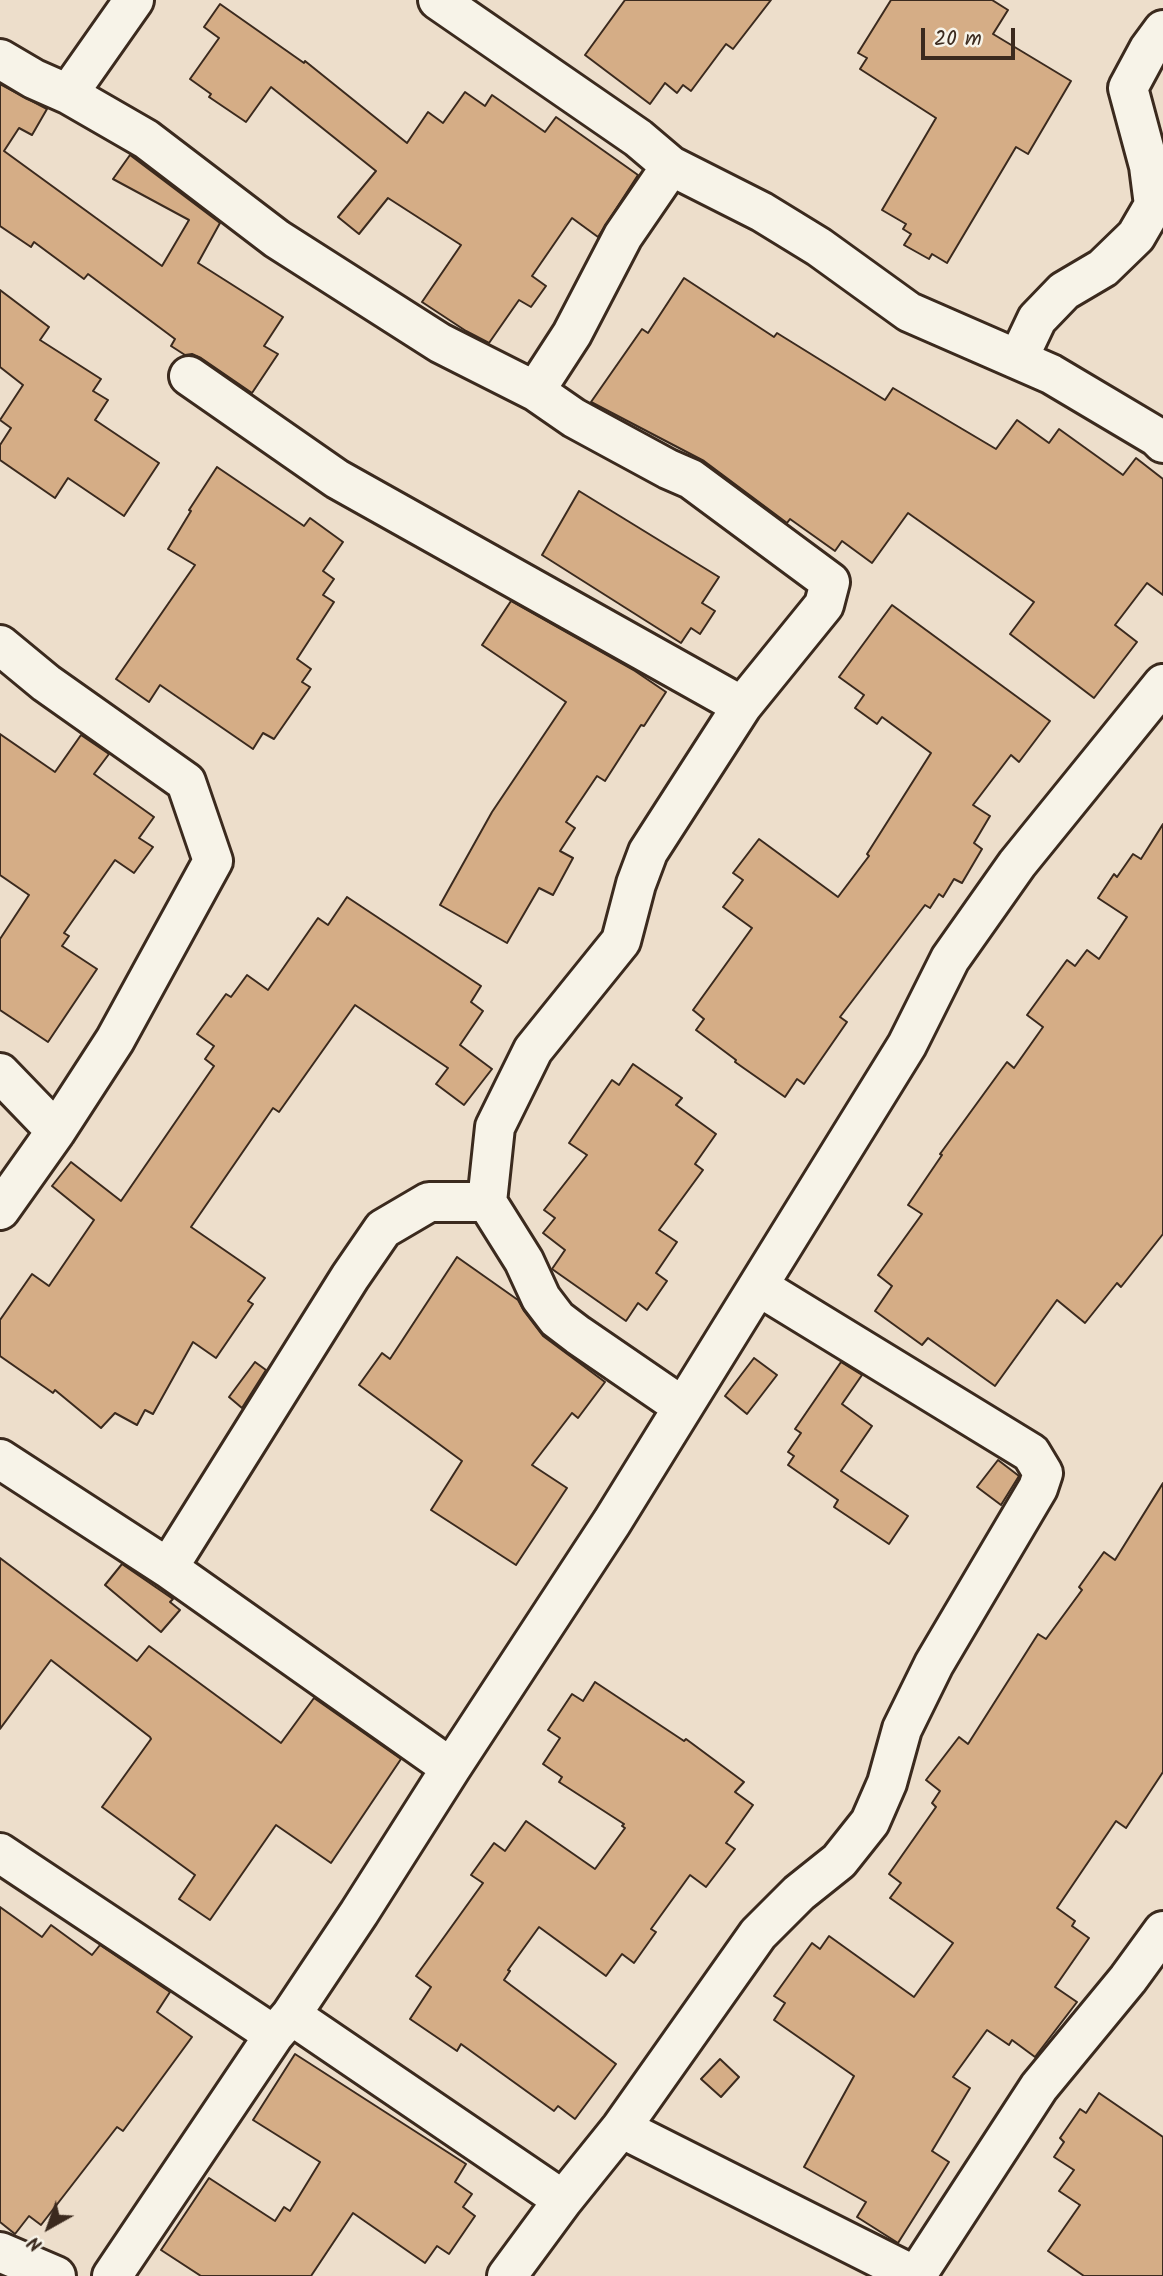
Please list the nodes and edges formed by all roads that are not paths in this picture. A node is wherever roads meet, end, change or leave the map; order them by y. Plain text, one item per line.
1 (134, 0) edge
2 (438, 0) edge
3 (1163, 30) edge
4 (0, 59) edge
5 (68, 94) junction
6 (671, 166) junction
7 (1018, 359) junction
8 (189, 376) dead end
9 (535, 391) junction
10 (1163, 443) edge
11 (0, 645) edge
12 (1163, 684) edge
13 (742, 706) junction
14 (0, 1073) edge
15 (56, 1131) junction
16 (487, 1202) junction
17 (0, 1210) edge
18 (758, 1286) junction
19 (683, 1407) junction
20 (0, 1459) edge
21 (168, 1568) junction
22 (451, 1768) junction
23 (0, 1853) edge
24 (1163, 1931) edge
25 (282, 2025) junction
26 (621, 2128) junction
27 (563, 2200) junction
28 (0, 2252) edge
29 (56, 2276) edge
30 (112, 2276) edge
31 (507, 2276) edge
32 (915, 2276) edge

1 - 5 street
2 - 6 street
3 - 7 street
4 - 5 street
5 - 9 street
6 - 7 street
6 - 9 street
7 - 10 street
8 - 13 street
9 - 13 street
11 - 15 street
12 - 18 street
13 - 16 street
14 - 15 street
15 - 17 street
16 - 19 street
16 - 21 street
18 - 19 street
18 - 26 street
19 - 22 street
20 - 21 street
21 - 22 street
22 - 25 street
23 - 25 street
24 - 32 street
25 - 27 street
25 - 30 street
26 - 27 street
26 - 32 street
27 - 31 street
28 - 29 street

